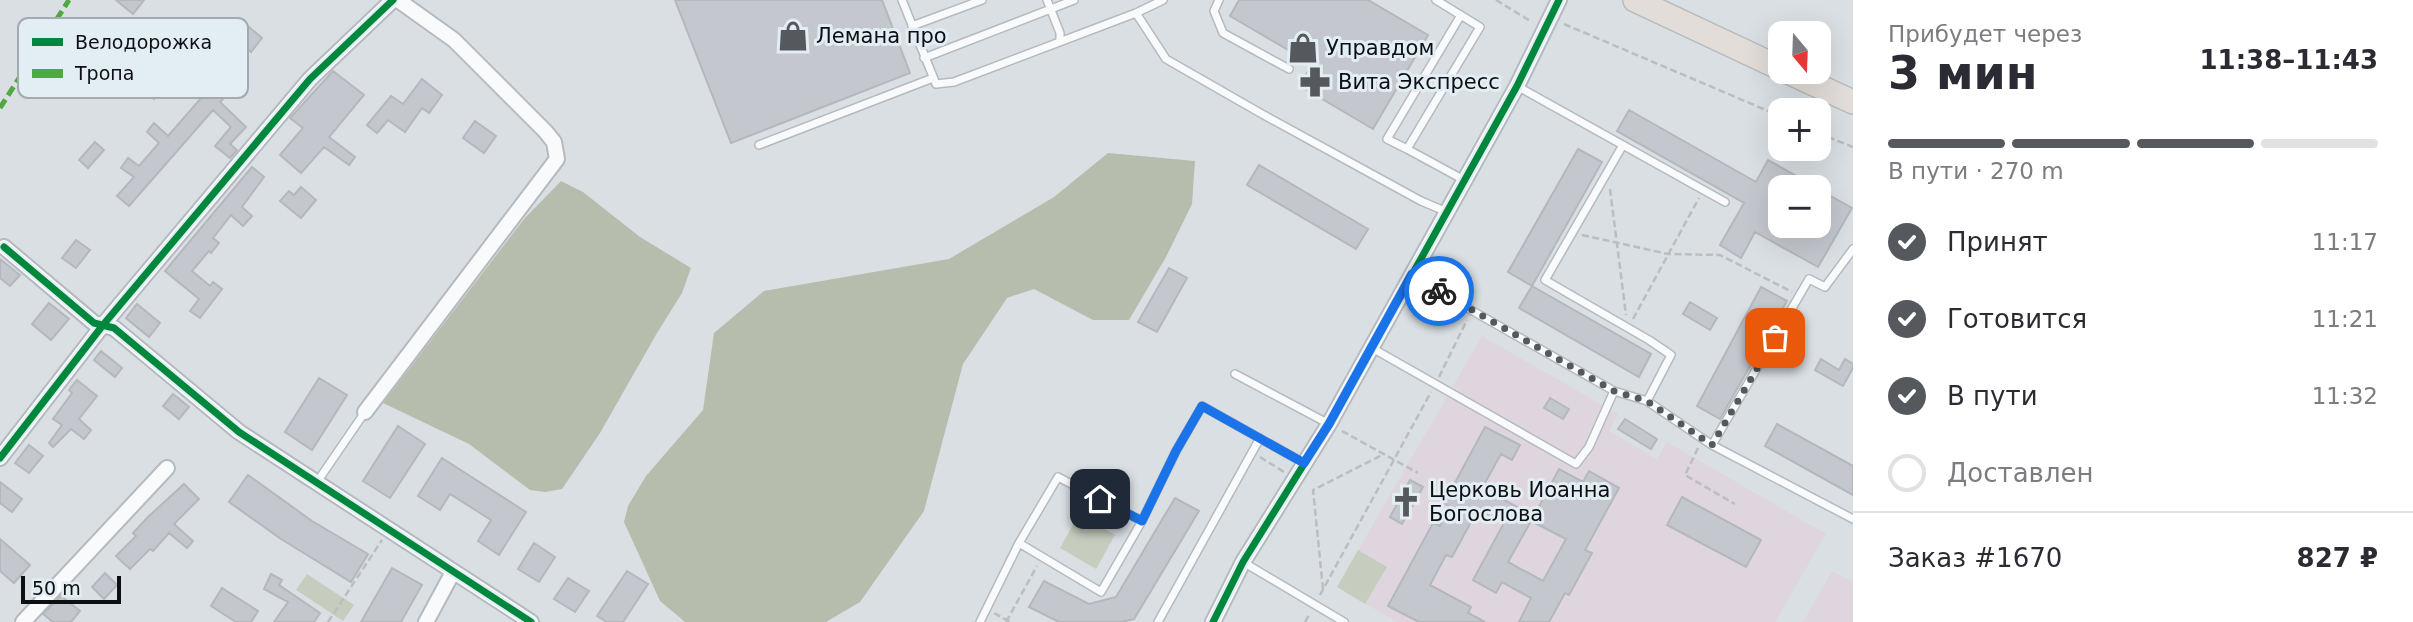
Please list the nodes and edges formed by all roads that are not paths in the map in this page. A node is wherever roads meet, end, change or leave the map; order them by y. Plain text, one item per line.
1 (396, 0) edge
2 (902, 0) edge
3 (982, 0) edge
4 (1047, 0) edge
5 (1074, 0) edge
6 (1163, 0) edge
7 (1219, 0) edge
8 (1436, 0) edge
9 (1559, 0) edge
10 (1635, 0) edge
11 (1658, 0) edge
12 (1051, 9) junction
13 (1136, 13) junction
14 (1461, 15) junction
15 (912, 26) junction
16 (1060, 41) junction
17 (1768, 51) edge
18 (925, 58) junction
19 (1768, 62) edge
20 (1289, 69) dead end
21 (933, 78) junction
22 (1831, 81) edge
23 (1814, 84) edge
24 (1517, 86) junction
25 (1853, 90) edge
26 (1853, 102) edge
27 (760, 145) dead end
28 (1623, 145) junction
29 (1407, 149) junction
30 (1464, 180) junction
31 (1725, 202) dead end
32 (1447, 212) junction
33 (4, 247) dead end
34 (1853, 249) edge
35 (1412, 274) junction
36 (103, 325) junction
37 (1371, 348) junction
38 (1235, 374) dead end
39 (1614, 391) junction
40 (1647, 401) junction
41 (365, 412) joint
42 (1329, 424) junction
43 (1260, 438) junction
44 (1712, 445) junction
45 (0, 458) edge
46 (1304, 463) junction
47 (167, 468) dead end
48 (317, 482) junction
49 (1853, 519) edge
50 (1142, 521) junction
51 (1019, 543) junction
52 (1243, 562) junction
53 (453, 572) junction
54 (23, 622) edge
55 (426, 622) edge
56 (531, 622) edge
57 (979, 622) edge
58 (1158, 622) edge
59 (1213, 622) edge
60 (1344, 622) edge

1 - 36 street
1 - 41 street
2 - 15 lane
3 - 15 lane
4 - 12 lane
5 - 12 lane
6 - 13 lane
7 - 20 lane
8 - 14 lane
9 - 24 street
10 - 19 main road
11 - 17 main road
12 - 16 lane
12 - 18 lane
13 - 16 lane
13 - 32 lane
14 - 29 lane
14 - 29 lane
15 - 18 lane
16 - 21 lane
18 - 21 lane
21 - 27 lane
22 - 25 main road
23 - 26 main road
24 - 28 lane
24 - 30 street
28 - 31 lane
28 - 40 lane
29 - 30 lane
30 - 32 street
32 - 35 street
33 - 36 street
34 - 44 lane
35 - 37 street
35 - 39 lane
36 - 45 street
36 - 48 street
37 - 39 lane
37 - 42 street
38 - 42 lane
39 - 40 lane
40 - 44 lane
41 - 48 lane
42 - 46 street
43 - 46 lane
43 - 50 lane
43 - 58 lane
44 - 49 lane
46 - 52 street
47 - 54 street
48 - 53 street
50 - 51 lane
50 - 51 lane
51 - 57 lane
52 - 59 street
52 - 60 lane
53 - 55 street
53 - 56 street

